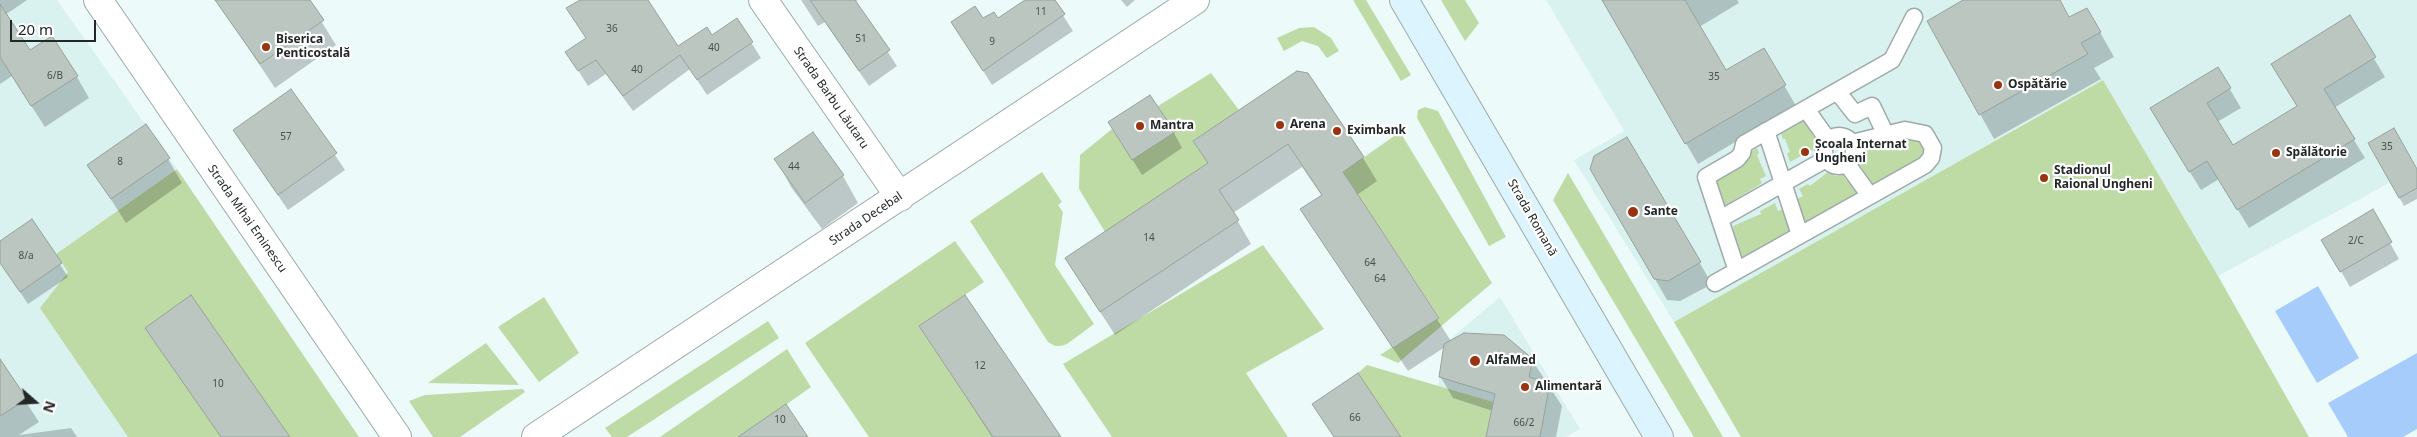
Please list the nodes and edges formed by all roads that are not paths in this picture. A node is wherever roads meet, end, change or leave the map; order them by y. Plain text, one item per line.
1 (98, 0) edge
2 (763, 0) edge
3 (1195, 0) edge
4 (1404, 0) edge
5 (1914, 16) dead end
6 (1838, 91) junction
7 (1806, 109) junction
8 (1766, 131) junction
9 (1885, 133) junction
10 (1828, 140) junction
11 (1852, 143) junction
12 (1826, 159) junction
13 (1847, 164) junction
14 (1783, 183) junction
15 (1870, 196) junction
16 (900, 197) junction
17 (1720, 220) junction
18 (1800, 236) junction
19 (1737, 271) junction
20 (1715, 283) dead end
21 (397, 437) edge
22 (536, 437) edge
23 (1659, 437) edge

1 - 21 street, Strada Mihai Eminescu
2 - 16 street, Strada Barbu Lăutaru
3 - 16 street, Strada Decebal
4 - 23 main road, Strada Romană
5 - 6 lane
6 - 7 lane
6 - 9 lane
7 - 8 lane
7 - 10 lane
8 - 14 lane
8 - 17 lane
9 - 11 lane
9 - 15 lane
10 - 11 lane
10 - 12 lane
11 - 13 lane
12 - 13 lane
12 - 14 lane
13 - 15 lane
14 - 17 lane
14 - 18 lane
15 - 18 lane
16 - 22 street, Strada Decebal
17 - 19 lane
18 - 19 lane
19 - 20 lane

